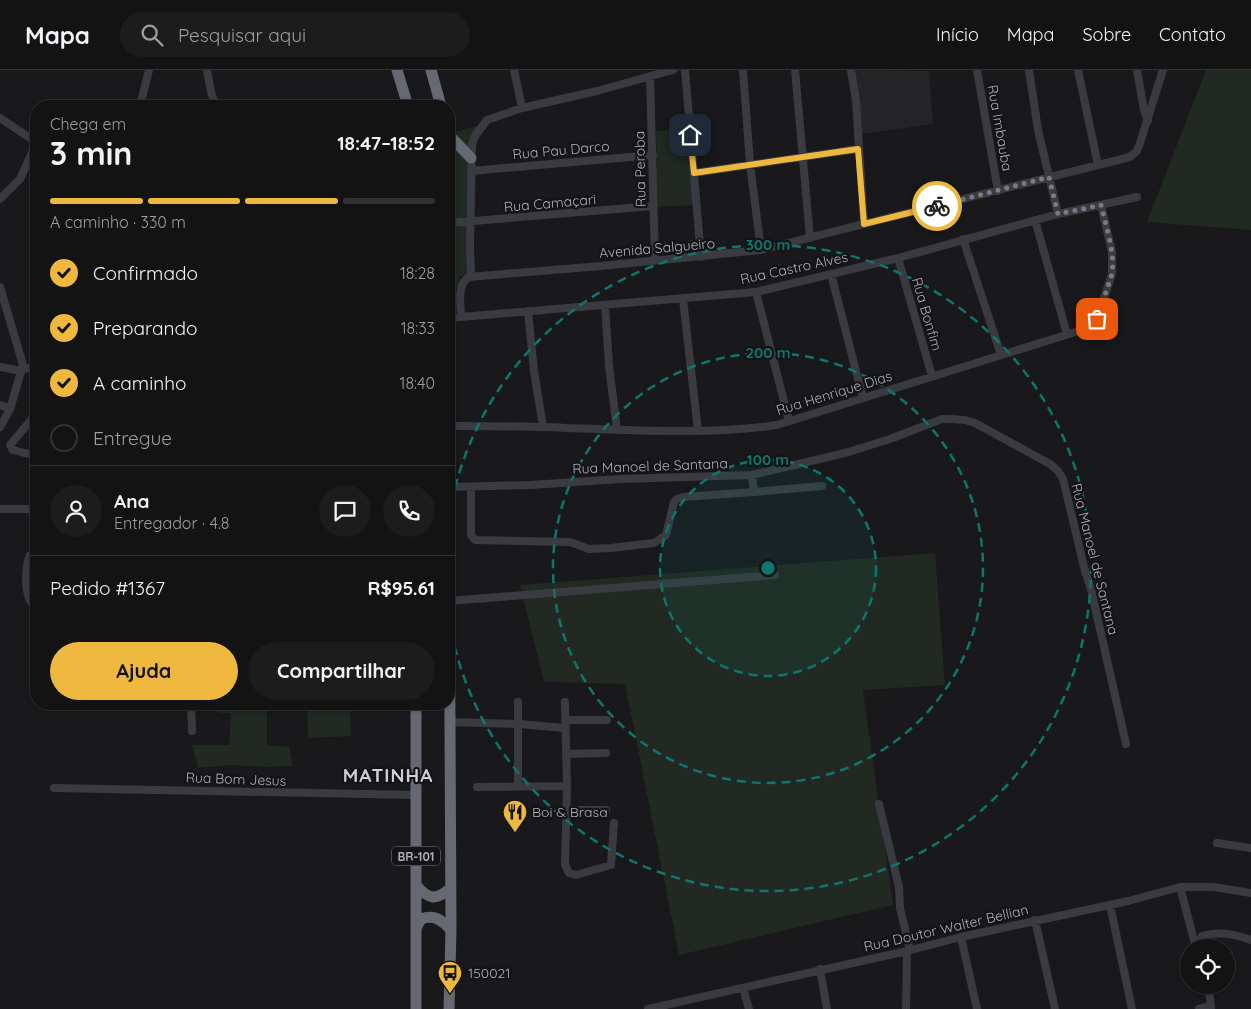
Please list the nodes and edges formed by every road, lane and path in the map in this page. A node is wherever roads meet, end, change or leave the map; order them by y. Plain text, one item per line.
1 (149, 70) edge
2 (207, 70) edge
3 (397, 70) edge
4 (431, 70) edge
5 (514, 70) edge
6 (673, 70) edge
7 (685, 70) edge
8 (743, 70) edge
9 (795, 70) edge
10 (851, 70) edge
11 (978, 70) edge
12 (1029, 70) edge
13 (1078, 70) edge
14 (1137, 70) edge
15 (1164, 70) edge
16 (650, 77) junction
17 (142, 100) edge
18 (214, 100) edge
19 (406, 100) edge
20 (439, 100) edge
21 (522, 108) junction
22 (0, 118) edge
23 (1148, 121) junction
24 (30, 139) edge
25 (455, 141) edge
26 (858, 149) junction
27 (653, 154) junction
28 (30, 156) edge
29 (803, 156) junction
30 (471, 158) junction
31 (750, 164) junction
32 (1098, 165) junction
33 (471, 171) junction
34 (694, 173) junction
35 (1049, 177) junction
36 (3, 190) edge
37 (998, 191) junction
38 (1137, 197) dead end
39 (0, 199) edge
40 (1101, 205) junction
41 (653, 206) junction
42 (1058, 214) junction
43 (1035, 220) junction
44 (470, 222) junction
45 (455, 223) edge
46 (864, 224) junction
47 (810, 238) junction
48 (963, 239) junction
49 (760, 250) junction
50 (701, 257) junction
51 (898, 258) junction
52 (655, 260) junction
53 (831, 274) junction
54 (471, 276) junction
55 (0, 287) edge
56 (756, 292) junction
57 (683, 299) junction
58 (606, 305) junction
59 (528, 311) junction
60 (461, 317) junction
61 (455, 318) edge
62 (1067, 334) junction
63 (1001, 355) junction
64 (0, 368) edge
65 (30, 368) edge
66 (22, 370) junction
67 (932, 376) junction
68 (863, 398) junction
69 (0, 405) edge
70 (10, 409) junction
71 (30, 421) edge
72 (789, 421) junction
73 (455, 426) edge
74 (0, 427) edge
75 (543, 427) junction
76 (617, 430) junction
77 (698, 431) junction
78 (30, 454) edge
79 (752, 475) junction
80 (822, 486) dead end
81 (455, 487) edge
82 (471, 487) junction
83 (754, 492) junction
84 (0, 508) edge
85 (30, 509) edge
86 (30, 555) edge
87 (775, 575) dead end
88 (455, 601) edge
89 (30, 602) edge
90 (518, 702) dead end
91 (565, 702) dead end
92 (191, 710) edge
93 (416, 710) edge
94 (449, 710) edge
95 (607, 720) dead end
96 (449, 722) junction
97 (519, 724) junction
98 (565, 724) junction
99 (192, 731) dead end
100 (1126, 744) dead end
101 (606, 753) dead end
102 (566, 754) junction
103 (518, 786) junction
104 (567, 786) junction
105 (54, 788) dead end
106 (477, 788) dead end
107 (416, 795) junction
108 (879, 804) dead end
109 (566, 810) junction
110 (606, 810) dead end
111 (614, 823) dead end
112 (1217, 843) dead end
113 (1251, 848) edge
114 (416, 885) junction
115 (1180, 887) junction
116 (450, 888) junction
117 (1251, 893) edge
118 (1110, 905) junction
119 (1035, 920) junction
120 (416, 928) junction
121 (451, 930) junction
122 (961, 937) junction
123 (1194, 939) edge
124 (1200, 939) edge
125 (1251, 940) edge
126 (908, 950) junction
127 (820, 969) junction
128 (743, 988) junction
129 (1209, 994) edge
130 (672, 1006) edge
131 (1211, 1008) edge
132 (416, 1009) edge
133 (449, 1009) edge
134 (648, 1009) edge
135 (750, 1009) edge
136 (827, 1009) edge
137 (906, 1009) edge
138 (977, 1009) edge
139 (1055, 1009) edge
140 (1132, 1009) edge
141 (1199, 1009) edge

1 - 17 street
2 - 18 street
3 - 19 highway
4 - 20 highway
5 - 21 street
6 - 16 street
7 - 34 street
8 - 31 street
9 - 29 street
10 - 26 street
11 - 37 street, Rua Imbauba
12 - 35 street
13 - 32 street
14 - 23 street
15 - 23 street
16 - 21 street
16 - 27 street, Rua Peroba
21 - 30 street
22 - 24 street
23 - 32 street, Avenida Salgueiro
25 - 30 highway
26 - 29 street
26 - 46 street
27 - 33 street, Rua Pau Darco
27 - 41 street, Rua Peroba
28 - 36 street
29 - 31 street
29 - 47 street
30 - 33 street
31 - 34 street
31 - 49 street
32 - 35 street, Avenida Salgueiro
33 - 44 street
34 - 50 street
35 - 37 street, Avenida Salgueiro
35 - 42 street
36 - 39 street
37 - 46 street, Avenida Salgueiro
38 - 40 street, Rua Castro Alves
40 - 42 street, Rua Castro Alves
40 - 62 street, Rua Henrique Dias
41 - 44 street, Rua Camaçari
41 - 52 street, Rua Peroba
42 - 43 street, Rua Castro Alves
43 - 48 street, Rua Castro Alves
43 - 62 street
44 - 45 street, Rua Camaçari
44 - 54 street
46 - 47 street, Avenida Salgueiro
47 - 49 street, Avenida Salgueiro
48 - 51 street, Rua Castro Alves
48 - 63 street
49 - 50 street, Avenida Salgueiro
50 - 52 street, Avenida Salgueiro
51 - 53 street, Rua Castro Alves
51 - 67 street, Rua Bonfim
52 - 54 street, Avenida Salgueiro
53 - 56 street, Rua Castro Alves
53 - 68 street
54 - 60 street
55 - 66 street
56 - 57 street, Rua Castro Alves
56 - 72 street
57 - 58 street, Rua Castro Alves
57 - 77 street
58 - 59 street, Rua Castro Alves
58 - 76 street
59 - 60 street, Rua Castro Alves
59 - 75 street
60 - 61 street, Rua Castro Alves
62 - 63 street, Rua Henrique Dias
63 - 67 street, Rua Henrique Dias
64 - 66 street
65 - 66 street
66 - 70 street
67 - 68 street, Rua Henrique Dias
68 - 72 street, Rua Henrique Dias
69 - 70 street
70 - 74 street
71 - 78 street
72 - 77 street, Rua Henrique Dias
73 - 75 street, Rua Henrique Dias
75 - 76 street, Rua Henrique Dias
76 - 77 street, Rua Henrique Dias
79 - 82 street, Rua Manoel de Santana
79 - 83 street
79 - 100 street, Rua Manoel de Santana
80 - 83 street
81 - 82 street, Rua Manoel de Santana
82 - 83 street
84 - 85 street
86 - 89 street
87 - 88 street
90 - 97 street
91 - 98 street
92 - 99 street
93 - 107 highway, BR-101
94 - 96 highway, BR-101
95 - 98 street
96 - 97 street
96 - 116 highway, BR-101
97 - 98 street
97 - 103 street
98 - 102 street
101 - 102 street
102 - 104 street
103 - 104 street
103 - 106 street
104 - 109 street
105 - 107 street, Rua Bom Jesus
107 - 114 highway, BR-101
108 - 126 street
109 - 110 street
109 - 111 street
112 - 113 street
114 - 116 highway
114 - 120 highway, BR-101
115 - 117 street, Rua Doutor Walter Bellian
115 - 118 street, Rua Doutor Walter Bellian
115 - 123 street
116 - 121 highway, BR-101
118 - 119 street, Rua Doutor Walter Bellian
118 - 140 street
119 - 122 street, Rua Doutor Walter Bellian
119 - 139 street
120 - 121 highway
120 - 132 highway, BR-101
121 - 133 highway, BR-101
122 - 126 street, Rua Doutor Walter Bellian
122 - 138 street
124 - 125 street
126 - 127 street, Rua Doutor Walter Bellian
126 - 137 street
127 - 128 street, Rua Doutor Walter Bellian
127 - 136 street
128 - 130 street, Rua Doutor Walter Bellian
128 - 135 street
129 - 131 street
130 - 134 street, Rua Doutor Walter Bellian
131 - 141 street

